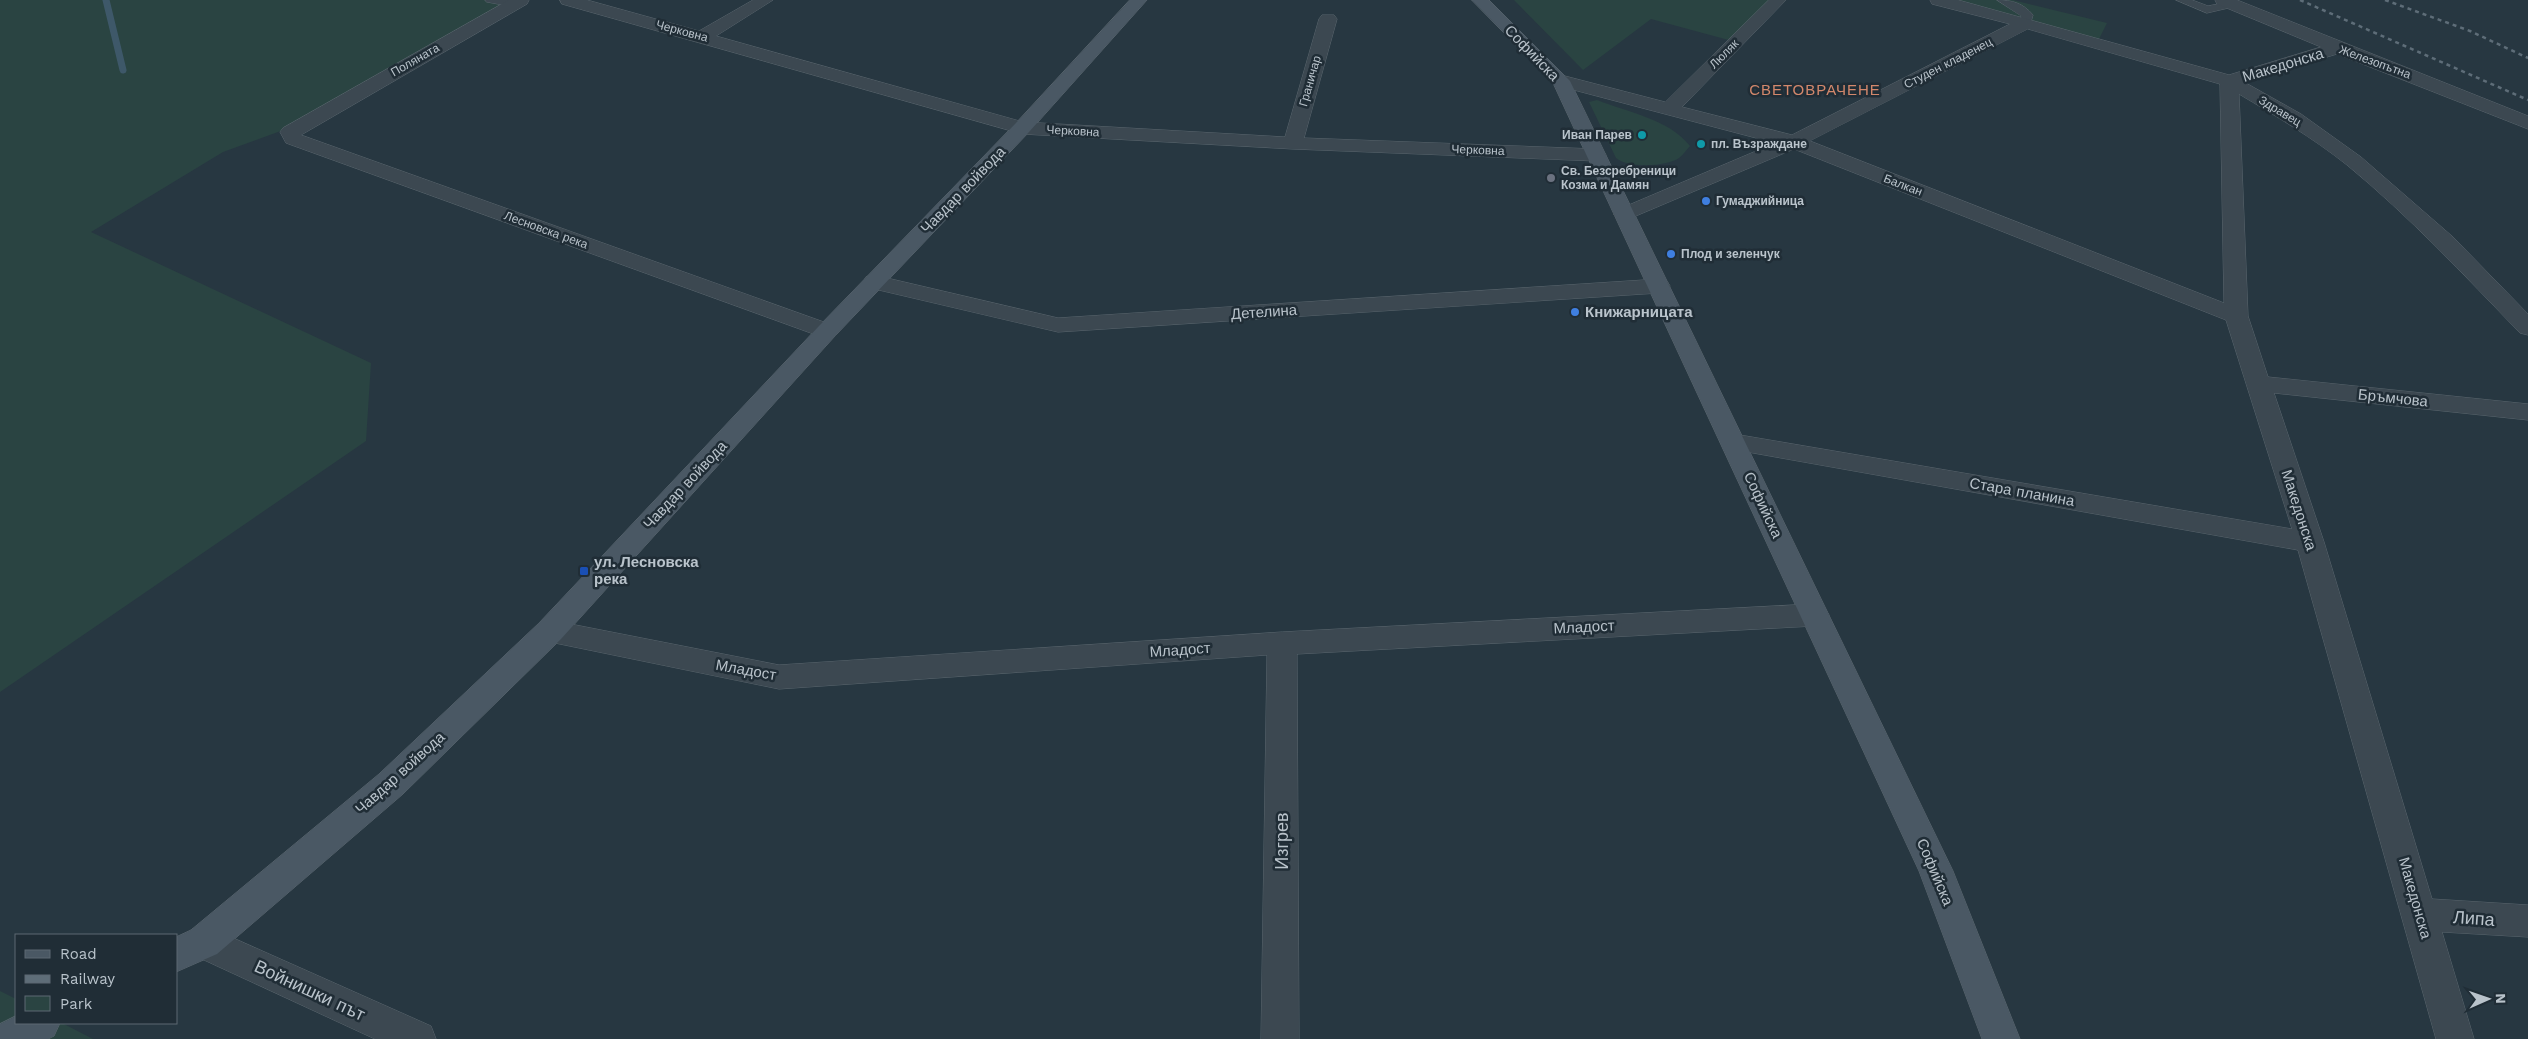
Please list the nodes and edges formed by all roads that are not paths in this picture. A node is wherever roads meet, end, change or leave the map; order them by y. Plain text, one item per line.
1 (490, 0) edge
2 (568, 0) edge
3 (765, 0) edge
4 (1139, 0) edge
5 (1480, 0) edge
6 (1778, 0) edge
7 (1938, 0) edge
8 (2003, 0) edge
9 (2182, 0) edge
10 (518, 2) edge
11 (2228, 2) edge
12 (1328, 19) dead end
13 (2026, 22) junction
14 (702, 37) junction
15 (2337, 48) junction
16 (1561, 81) junction
17 (2229, 81) junction
18 (1670, 108) junction
19 (308, 121) joint
20 (2528, 123) edge
21 (1022, 128) junction
22 (1794, 142) junction
23 (1293, 143) junction
24 (1596, 155) junction
25 (1624, 214) junction
26 (874, 282) junction
27 (1658, 286) junction
28 (2236, 316) junction
29 (2528, 328) edge
30 (826, 332) junction
31 (2258, 384) junction
32 (2528, 412) edge
33 (1734, 442) junction
34 (2310, 542) junction
35 (1814, 615) junction
36 (550, 631) junction
37 (1282, 643) junction
38 (2420, 914) junction
39 (2528, 921) edge
40 (190, 948) edge
41 (39, 1024) edge
42 (9, 1039) edge
43 (417, 1039) edge
44 (1280, 1039) edge
45 (2001, 1039) edge
46 (2455, 1039) edge

1 - 10 lane
2 - 14 street, Черковна
3 - 14 street
4 - 21 street, Чавдар войвода
5 - 16 street, Софийска
6 - 18 street, Люляк
7 - 13 street, Здравец
8 - 13 lane
9 - 11 lane
10 - 19 street, Поляната
11 - 15 street, Железопътна
12 - 23 street, Граничар
13 - 17 street, Здравец
13 - 22 street, Студен кладенец
14 - 21 street, Черковна
15 - 17 street, Македонска
15 - 20 street, Железопътна
16 - 18 street, Балкан
16 - 24 street, Софийска
17 - 28 street, Македонска
17 - 29 street, Здравец
18 - 22 street, Балкан
19 - 30 street, Лесновска река
21 - 23 street, Черковна
21 - 26 street, Чавдар войвода
22 - 25 street, Студен кладенец
22 - 28 street, Балкан
23 - 24 street, Черковна
24 - 25 street, Софийска
25 - 27 street, Софийска
26 - 27 street, Детелина
26 - 30 street, Чавдар войвода
27 - 33 street, Софийска
28 - 31 street, Македонска
30 - 36 street, Чавдар войвода
31 - 32 street, Бръмчова
31 - 34 street, Македонска
33 - 34 street, Стара планина
33 - 35 street, Софийска
34 - 38 street, Македонска
35 - 37 street, Младост
35 - 45 street, Софийска
36 - 37 street, Младост
36 - 40 street, Чавдар войвода
37 - 44 street, Изгрев
38 - 39 street, Липа
38 - 46 street, Македонска
40 - 43 street, Войнишки път
41 - 42 street

